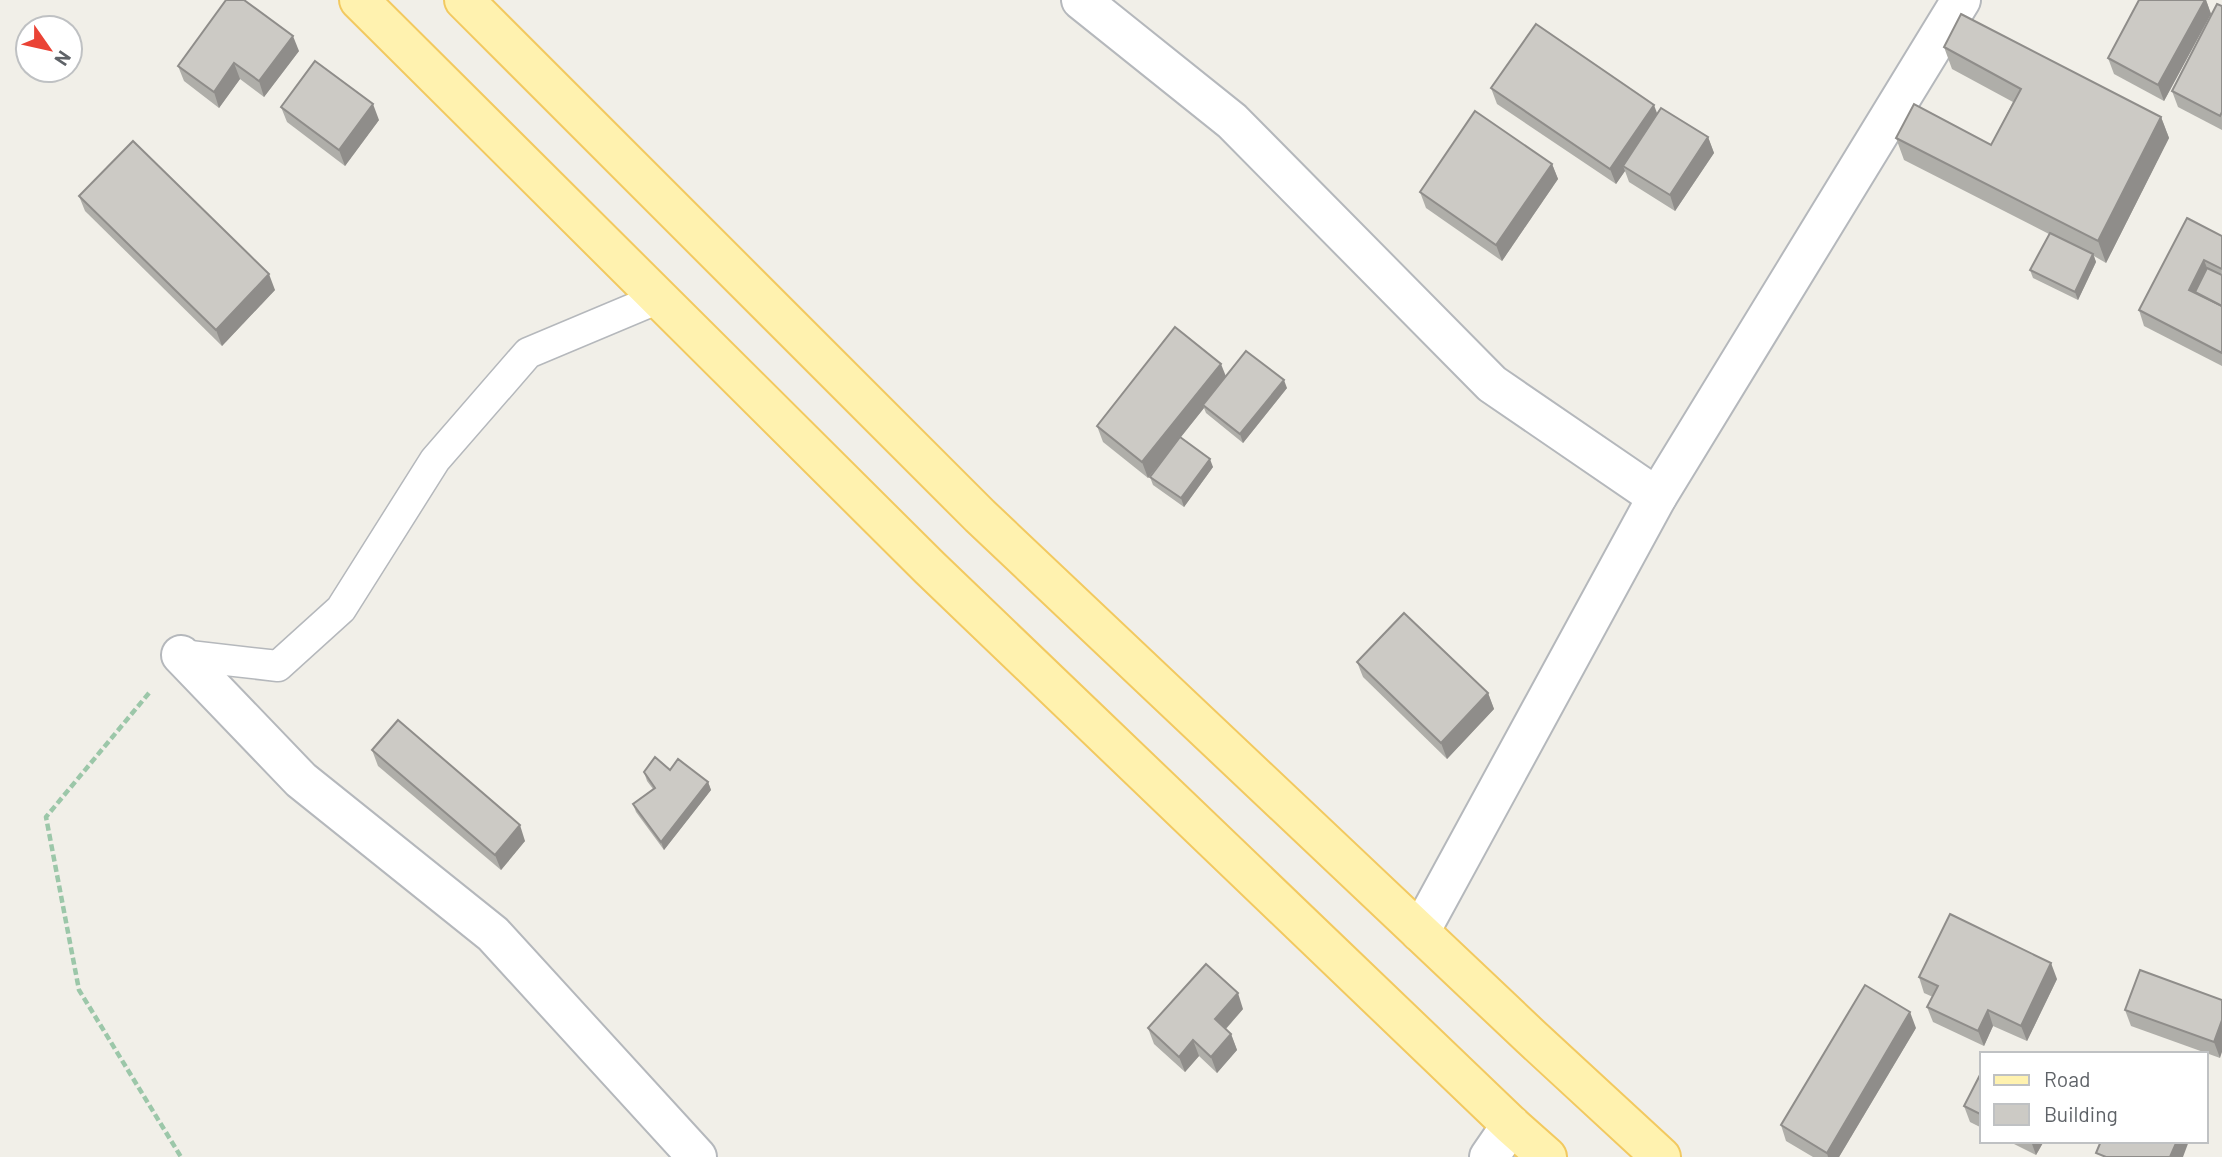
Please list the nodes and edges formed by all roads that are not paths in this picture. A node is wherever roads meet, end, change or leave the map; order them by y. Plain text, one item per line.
1 (359, 0) edge
2 (464, 0) edge
3 (1081, 0) edge
4 (1961, 0) edge
5 (659, 298) junction
6 (1657, 496) junction
7 (181, 654) joint
8 (1420, 932) junction
9 (1511, 1125) junction
10 (697, 1157) edge
11 (1489, 1157) edge
12 (1547, 1157) edge
13 (1661, 1157) edge

1 - 5 main road
2 - 8 main road
3 - 6 street
4 - 6 street
5 - 7 lane
5 - 9 main road
6 - 8 street
7 - 10 street
8 - 13 main road
9 - 11 street
9 - 12 main road

